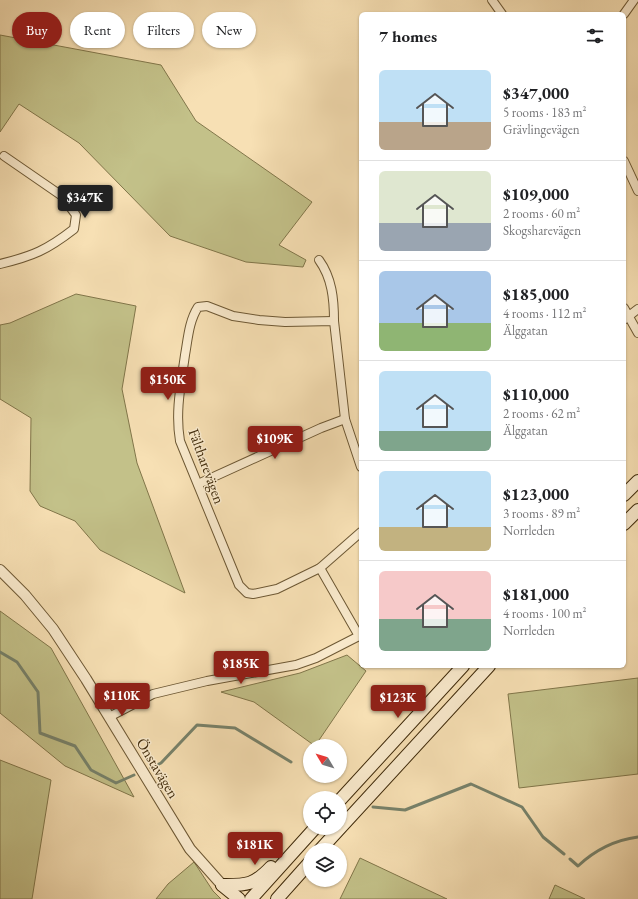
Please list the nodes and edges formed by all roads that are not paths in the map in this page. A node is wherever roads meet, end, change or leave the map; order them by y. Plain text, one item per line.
1 (492, 0) edge
2 (634, 0) edge
3 (500, 12) edge
4 (625, 12) edge
5 (4, 156) dead end
6 (626, 165) edge
7 (638, 191) edge
8 (319, 260) dead end
9 (0, 264) edge
10 (638, 309) edge
11 (626, 314) edge
12 (626, 315) edge
13 (334, 321) junction
14 (638, 333) edge
15 (345, 419) junction
16 (359, 462) edge
17 (638, 481) edge
18 (198, 484) junction
19 (626, 493) edge
20 (638, 510) edge
21 (626, 522) edge
22 (359, 534) edge
23 (320, 568) junction
24 (0, 570) edge
25 (359, 634) edge
26 (359, 636) edge
27 (461, 668) edge
28 (487, 668) edge
29 (109, 717) junction
30 (347, 792) edge
31 (308, 835) edge
32 (326, 843) edge
33 (288, 857) junction
34 (303, 870) edge
35 (222, 885) junction
36 (227, 899) edge
37 (239, 899) edge
38 (251, 899) edge
39 (278, 899) edge

1 - 3 street
2 - 4 street
5 - 9 street
6 - 7 street
8 - 13 street
10 - 11 street
12 - 14 street
13 - 15 street
13 - 18 street, Fältharevägen
15 - 16 street
15 - 18 street
17 - 19 main road
18 - 23 street, Fältharevägen
20 - 21 main road
22 - 23 street, Fältharevägen
23 - 25 street
24 - 29 street, Önstavägen
26 - 29 street
27 - 30 main road
28 - 32 main road
29 - 35 street, Önstavägen
31 - 33 main road
33 - 35 main road
33 - 38 main road
34 - 39 main road
35 - 36 main road
35 - 37 main road

